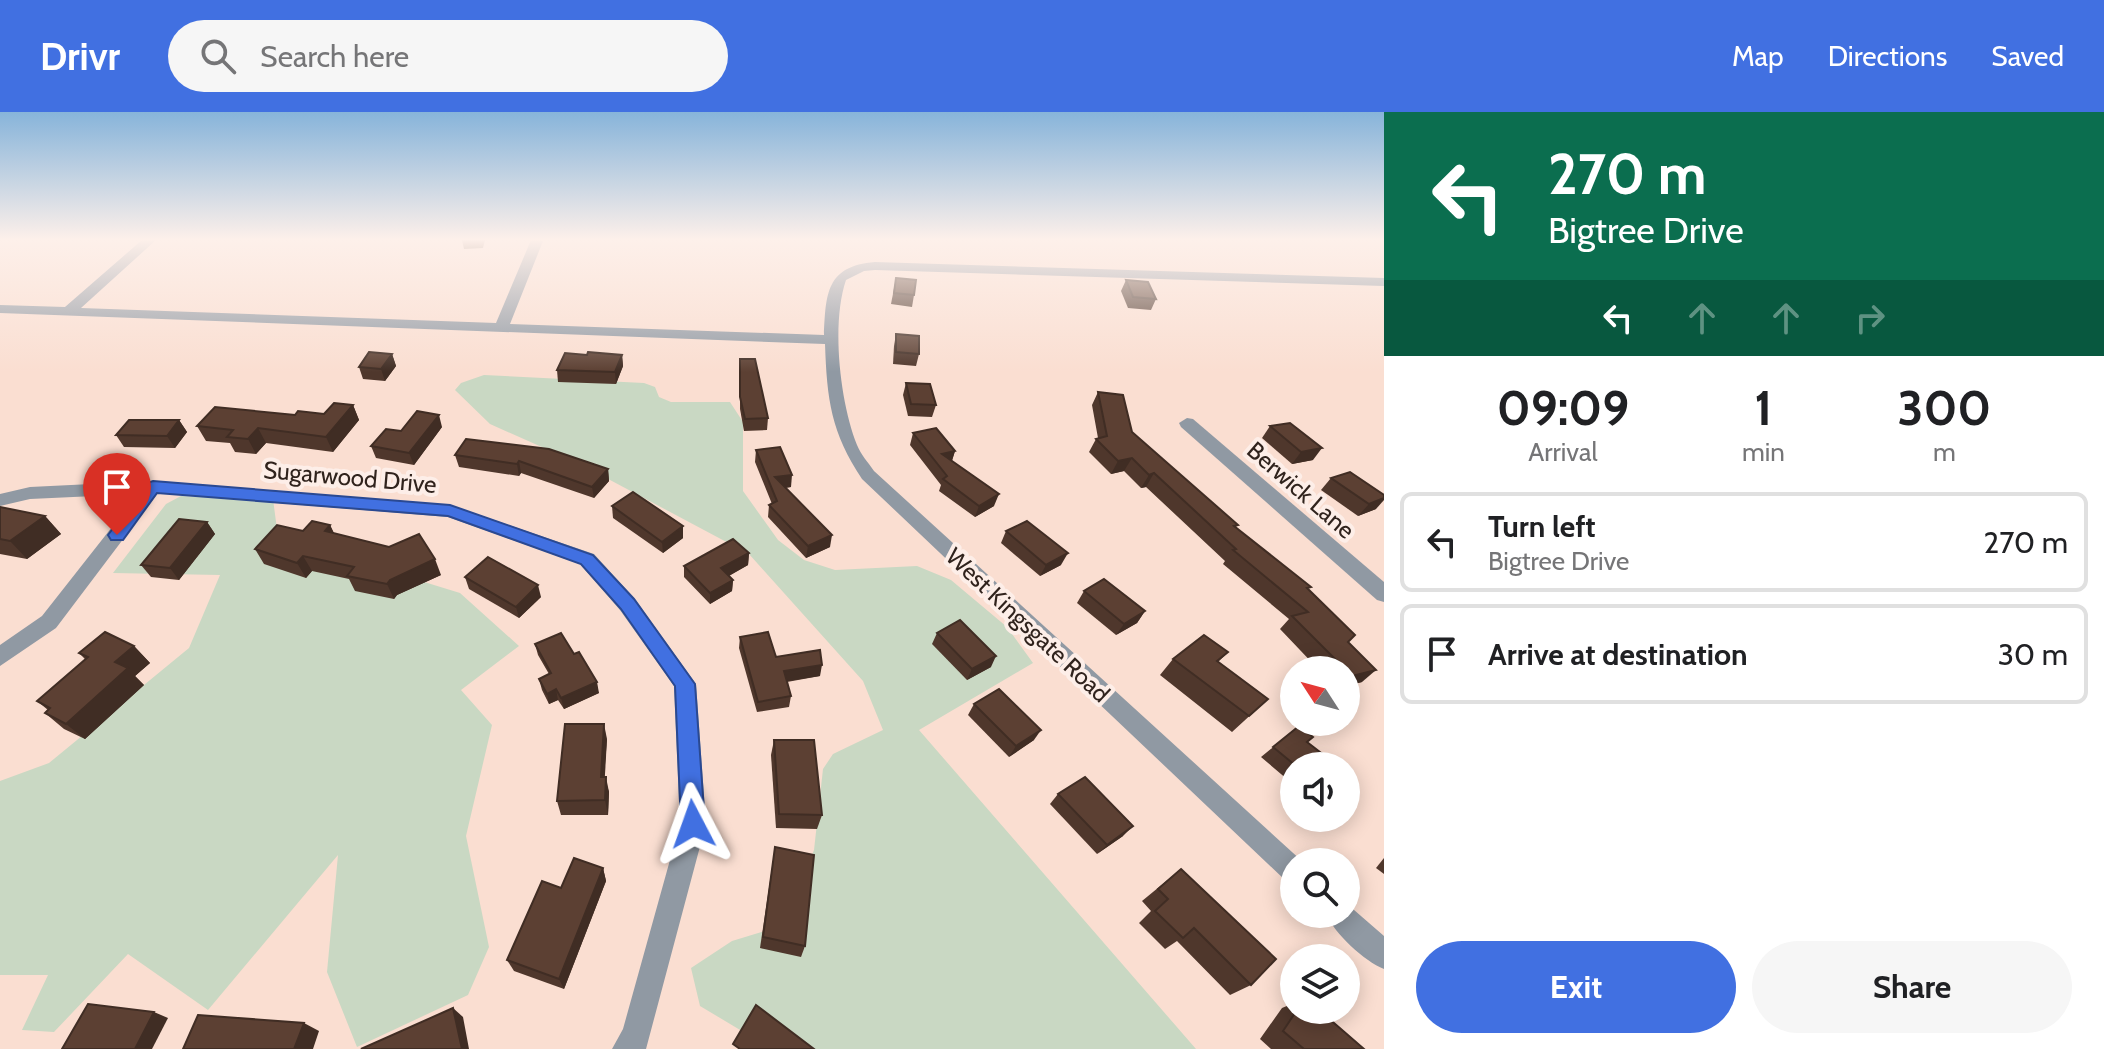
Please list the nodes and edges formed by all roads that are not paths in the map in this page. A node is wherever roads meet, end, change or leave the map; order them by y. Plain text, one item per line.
1 (100, 284) edge
2 (519, 284) edge
3 (837, 284) edge
4 (0, 309) edge
5 (69, 311) junction
6 (502, 326) junction
7 (832, 340) junction
8 (1187, 423) dead end
9 (153, 487) junction
10 (0, 500) edge
11 (1384, 594) edge
12 (0, 657) edge
13 (1280, 858) edge
14 (1355, 928) edge
15 (1384, 955) edge
16 (627, 1049) edge

1 - 5 street
2 - 6 street
3 - 7 street, West Kingsgate Road
4 - 5 street
5 - 6 street
6 - 7 street
7 - 13 street, West Kingsgate Road
8 - 11 street, Berwick Lane
9 - 10 street, Sugarwood Drive
9 - 12 street
9 - 16 street, Sugarwood Drive
14 - 15 street

